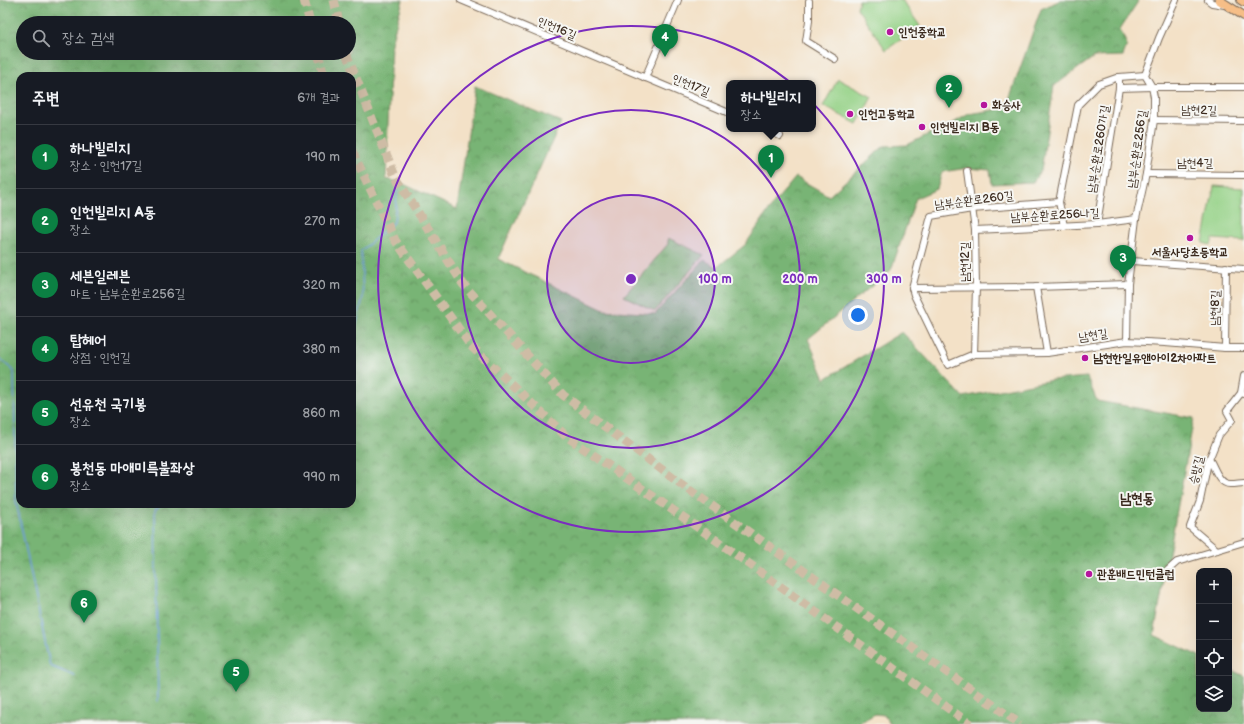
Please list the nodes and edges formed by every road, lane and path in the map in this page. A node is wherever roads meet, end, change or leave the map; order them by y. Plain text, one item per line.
1 (460, 0) edge
2 (678, 0) edge
3 (1176, 0) edge
4 (1208, 0) edge
5 (1241, 0) edge
6 (809, 1) dead end
7 (1222, 2) edge
8 (1244, 2) edge
9 (1244, 16) edge
10 (835, 59) dead end
11 (1145, 75) junction
12 (1119, 77) junction
13 (645, 78) junction
14 (1152, 87) junction
15 (1244, 87) edge
16 (1119, 88) junction
17 (726, 112) edge
18 (1154, 120) junction
19 (1244, 121) edge
20 (771, 132) edge
21 (780, 136) dead end
22 (967, 171) dead end
23 (1146, 174) junction
24 (1244, 175) edge
25 (1059, 202) junction
26 (972, 209) junction
27 (1136, 219) junction
28 (1097, 224) junction
29 (1064, 226) junction
30 (975, 230) junction
31 (1132, 261) junction
32 (1226, 268) junction
33 (1244, 269) edge
34 (1128, 284) junction
35 (976, 287) junction
36 (912, 288) junction
37 (1036, 288) junction
38 (1127, 341) junction
39 (1225, 348) junction
40 (1244, 348) edge
41 (974, 354) junction
42 (1047, 354) junction
43 (1244, 376) edge
44 (1243, 394) edge
45 (1211, 462) dead end
46 (1244, 483) edge
47 (1244, 542) edge
48 (1217, 550) junction
49 (1167, 571) dead end

1 - 13 street, 인헌16길
2 - 13 street
3 - 11 street
4 - 7 street
5 - 8 main road
6 - 10 street
7 - 9 main road
11 - 12 street
11 - 14 street, 남부순환로256길
12 - 16 street, 남부순환로260가길
12 - 25 street
13 - 17 street, 인헌17길
14 - 15 street
14 - 16 street
14 - 18 street, 남부순환로256길
16 - 28 street, 남부순환로260가길
18 - 19 street, 남현2길
18 - 23 street, 남부순환로256길
20 - 21 street
22 - 26 street, 남현12길
23 - 24 street, 남현4길
23 - 27 street, 남부순환로256길
25 - 26 street, 남부순환로260길
25 - 29 street
26 - 30 street, 남현12길
26 - 36 street, 남부순환로260길
27 - 28 street, 남부순환로256나길
27 - 31 street, 남부순환로256길
28 - 29 street, 남부순환로256나길
29 - 30 street, 남부순환로256나길
30 - 35 street, 남현12길
31 - 32 street
31 - 34 street, 남부순환로256길
32 - 33 street
32 - 39 street, 남현8길
34 - 37 street
34 - 38 street, 남부순환로256길
35 - 36 street
35 - 37 street
35 - 41 street, 남현12길
36 - 41 street, 남현길
37 - 42 street
38 - 39 street, 남현길
38 - 42 street, 남현길
39 - 40 street, 남현길
41 - 42 street, 남현길
43 - 44 street
44 - 48 street, 승방길
45 - 46 street
47 - 48 street
48 - 49 street

